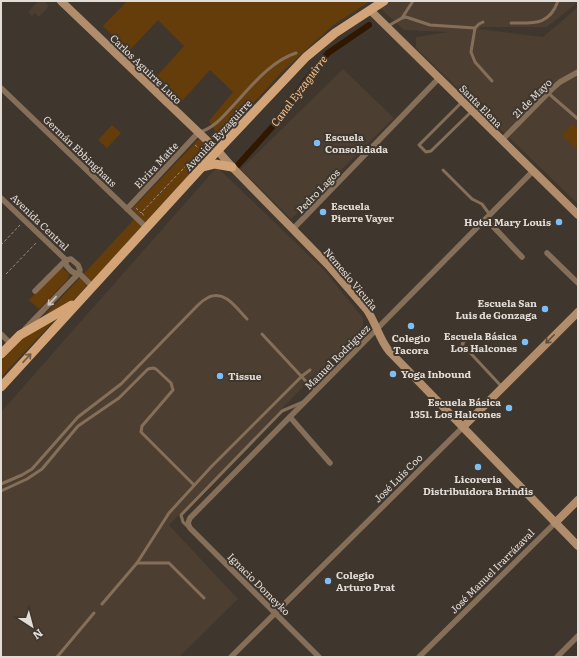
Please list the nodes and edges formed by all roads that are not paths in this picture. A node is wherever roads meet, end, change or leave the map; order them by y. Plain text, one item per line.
1 (61, 1) edge
2 (384, 1) edge
3 (413, 1) edge
4 (558, 1) edge
5 (370, 10) junction
6 (402, 18) junction
7 (483, 22) dead end
8 (511, 23) dead end
9 (387, 27) junction
10 (475, 28) junction
11 (296, 53) dead end
12 (578, 72) edge
13 (439, 78) junction
14 (492, 81) dead end
15 (1, 88) edge
16 (548, 93) junction
17 (462, 102) junction
18 (472, 111) junction
19 (578, 119) edge
20 (198, 133) junction
21 (502, 140) junction
22 (218, 151) junction
23 (202, 167) junction
24 (232, 167) junction
25 (443, 170) dead end
26 (533, 171) junction
27 (1, 198) edge
28 (127, 208) junction
29 (578, 215) edge
30 (488, 217) junction
31 (147, 228) junction
32 (293, 229) junction
33 (547, 253) dead end
34 (522, 257) dead end
35 (66, 260) junction
36 (79, 273) junction
37 (578, 283) edge
38 (93, 286) junction
39 (35, 291) dead end
40 (81, 299) junction
41 (578, 312) edge
42 (247, 319) dead end
43 (377, 330) junction
44 (1, 334) edge
45 (20, 334) junction
46 (262, 334) dead end
47 (471, 334) dead end
48 (11, 344) junction
49 (1, 354) edge
50 (310, 370) dead end
51 (302, 376) junction
52 (1, 387) edge
53 (503, 387) junction
54 (315, 392) junction
55 (306, 400) junction
56 (290, 417) junction
57 (463, 427) junction
58 (330, 462) dead end
59 (1, 484) edge
60 (194, 485) junction
61 (1, 492) edge
62 (578, 500) edge
63 (188, 523) joint
64 (555, 523) junction
65 (192, 530) junction
66 (578, 546) edge
67 (137, 563) junction
68 (204, 598) dead end
69 (102, 604) dead end
70 (275, 613) junction
71 (94, 614) dead end
72 (578, 636) edge
73 (58, 657) edge
74 (231, 657) edge
75 (319, 657) edge
76 (419, 657) edge
77 (557, 657) edge

1 - 20 street, Carlos Aguirre Luco
2 - 5 main road, Avenida Eyzaguirre
3 - 6 lane
4 - 8 lane
5 - 9 street, Santa Elena
5 - 22 main road, Avenida Eyzaguirre
6 - 9 lane
6 - 10 lane
7 - 10 lane
9 - 13 street, Santa Elena
10 - 14 lane
11 - 20 lane
12 - 16 street, 21 de Mayo
13 - 17 street, Santa Elena
13 - 32 street, Pedro Lagos
15 - 28 street, Germán Ebbinghaus
16 - 19 lane
16 - 21 street, 21 de Mayo
17 - 18 street, Santa Elena
17 - 18 lane
18 - 21 street, Santa Elena
20 - 22 street, Carlos Aguirre Luco
20 - 28 street, Elvira Matte
21 - 26 street, Santa Elena
22 - 23 main road, Avenida Eyzaguirre
22 - 24 street, Nemesio Vicuña
23 - 24 main road
23 - 31 main road, Avenida Eyzaguirre
24 - 32 street, Nemesio Vicuña
25 - 30 lane
26 - 29 street, Santa Elena
26 - 30 street, Manuel Rodríguez
27 - 35 street, Avenida Central
28 - 31 street, Germán Ebbinghaus
30 - 34 street
30 - 43 street, Manuel Rodríguez
31 - 38 main road, Avenida Eyzaguirre
32 - 43 street, Nemesio Vicuña
33 - 37 street
35 - 36 street, Avenida Central
35 - 39 street
36 - 38 street, Avenida Central
36 -> 45 street, Avenida Eyzaguirre
38 - 40 main road, Avenida Eyzaguirre
40 - 45 main road, Avenida Eyzaguirre
52 -> 40 main road, Avenida Eyzaguirre
41 -> 53 street, José Luis Coo
42 - 59 lane
43 - 54 street, Manuel Rodríguez
43 - 57 street, Nemesio Vicuña
44 - 48 street
45 - 48 main road, Avenida Eyzaguirre
46 - 51 lane
47 - 53 lane
48 - 49 main road, Avenida Eyzaguirre
50 - 51 lane
51 - 54 lane
51 - 60 lane
53 - 57 street, José Luis Coo
54 - 55 street, Manuel Rodríguez
55 - 56 street, Manuel Rodríguez
55 - 65 lane
56 - 58 street
56 - 63 street, Manuel Rodríguez
57 - 64 street, Nemesio Vicuña
57 - 70 street, José Luis Coo
60 - 61 lane
60 - 67 lane
62 - 64 street, José Manuel Irarrázaval
63 - 65 street, Ignacio Domeyko
64 - 66 street, Nemesio Vicuña
64 - 76 street, José Manuel Irarrázaval
65 - 70 street, Ignacio Domeyko
67 - 68 lane
67 - 69 lane
70 - 74 street, José Luis Coo
70 - 75 street, Ignacio Domeyko
71 - 73 lane
72 - 77 street

